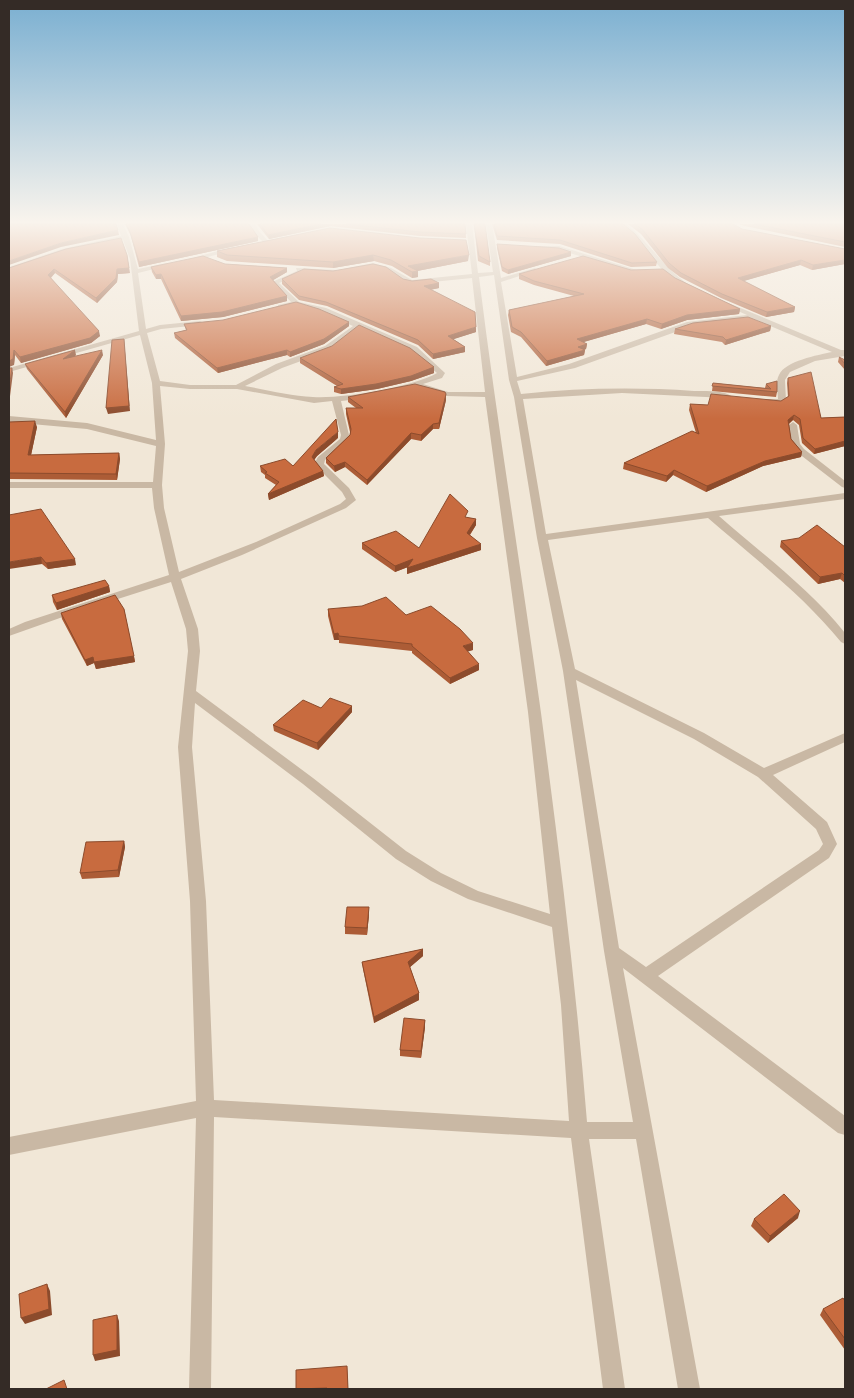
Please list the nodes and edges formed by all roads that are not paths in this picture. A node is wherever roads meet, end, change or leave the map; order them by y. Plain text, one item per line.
1 (137, 289) edge
2 (282, 289) edge
3 (477, 289) edge
4 (500, 289) edge
5 (718, 301) edge
6 (296, 303) junction
7 (275, 308) edge
8 (755, 317) junction
9 (207, 323) edge
10 (360, 325) junction
11 (143, 331) junction
12 (844, 354) edge
13 (9, 370) edge
14 (513, 380) junction
15 (156, 383) junction
16 (415, 384) junction
17 (238, 387) junction
18 (489, 395) junction
19 (518, 397) junction
20 (733, 397) edge
21 (336, 399) junction
22 (759, 401) edge
23 (10, 421) edge
24 (793, 426) dead end
25 (161, 444) junction
26 (9, 485) edge
27 (845, 485) edge
28 (157, 486) junction
29 (845, 496) edge
30 (711, 515) junction
31 (542, 538) junction
32 (175, 577) junction
33 (9, 633) edge
34 (845, 640) edge
35 (569, 671) junction
36 (191, 693) junction
37 (845, 737) edge
38 (762, 774) junction
39 (558, 923) junction
40 (612, 952) junction
41 (646, 976) junction
42 (205, 1108) junction
43 (845, 1128) edge
44 (579, 1130) junction
45 (644, 1131) junction
46 (9, 1146) edge
47 (200, 1389) edge
48 (614, 1389) edge
49 (689, 1389) edge

1 - 11 street
2 - 6 street
3 - 18 street
4 - 14 street
5 - 8 street
6 - 7 street
6 - 10 street
8 - 12 street
8 - 14 street
9 - 11 street
10 - 16 street
10 - 17 street
11 - 13 street
11 - 15 street
12 - 22 street
14 - 19 street
15 - 17 street
15 - 25 street
16 - 18 street
16 - 21 street
17 - 21 street
18 - 39 street
19 - 20 street
19 - 31 street
21 - 32 street
23 - 25 street
24 - 27 street
25 - 28 street
26 - 28 street
28 - 32 street
29 - 30 street
30 - 31 street
30 - 34 street
31 - 35 street
32 - 33 street
32 - 36 street
35 - 38 street
35 - 40 street
36 - 39 street
36 - 42 street
37 - 38 street
38 - 41 street
39 - 44 street
40 - 41 street
40 - 45 street
41 - 43 street
42 - 44 street
42 - 46 street
42 - 47 street
44 - 45 street
44 - 48 street
45 - 49 street

